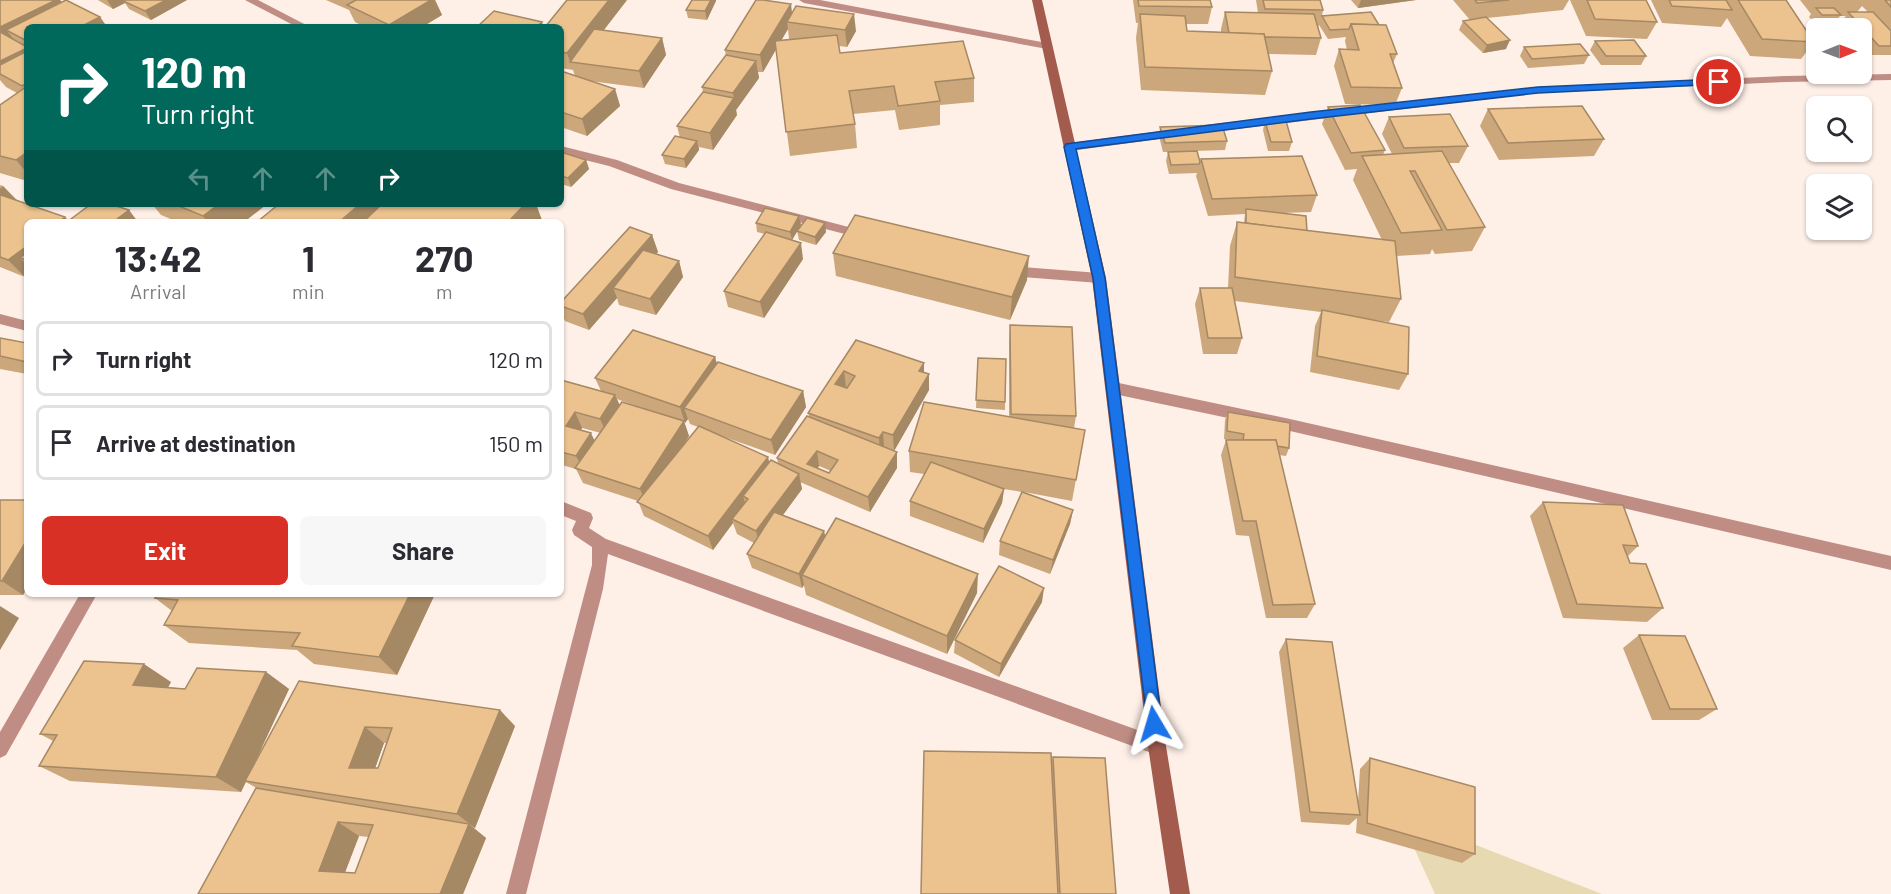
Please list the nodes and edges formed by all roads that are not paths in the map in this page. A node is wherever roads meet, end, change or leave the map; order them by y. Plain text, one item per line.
1 (250, 0) edge
2 (804, 0) edge
3 (1037, 0) edge
4 (299, 24) edge
5 (1047, 46) junction
6 (1891, 77) edge
7 (1070, 147) junction
8 (564, 151) edge
9 (881, 240) edge
10 (1001, 269) edge
11 (1099, 278) junction
12 (0, 319) edge
13 (24, 325) edge
14 (1114, 388) junction
15 (564, 509) edge
16 (600, 544) junction
17 (1891, 563) edge
18 (87, 597) edge
19 (1157, 746) junction
20 (0, 749) edge
21 (516, 894) edge
22 (1180, 894) edge

1 - 4 street
2 - 5 street
3 - 5 street
5 - 7 street
6 - 7 street
7 - 11 street
8 - 9 street
10 - 11 street
11 - 14 street
12 - 13 street
14 - 17 street
14 - 19 street
15 - 16 street
16 - 19 street
16 - 21 street
18 - 20 street
19 - 22 street

